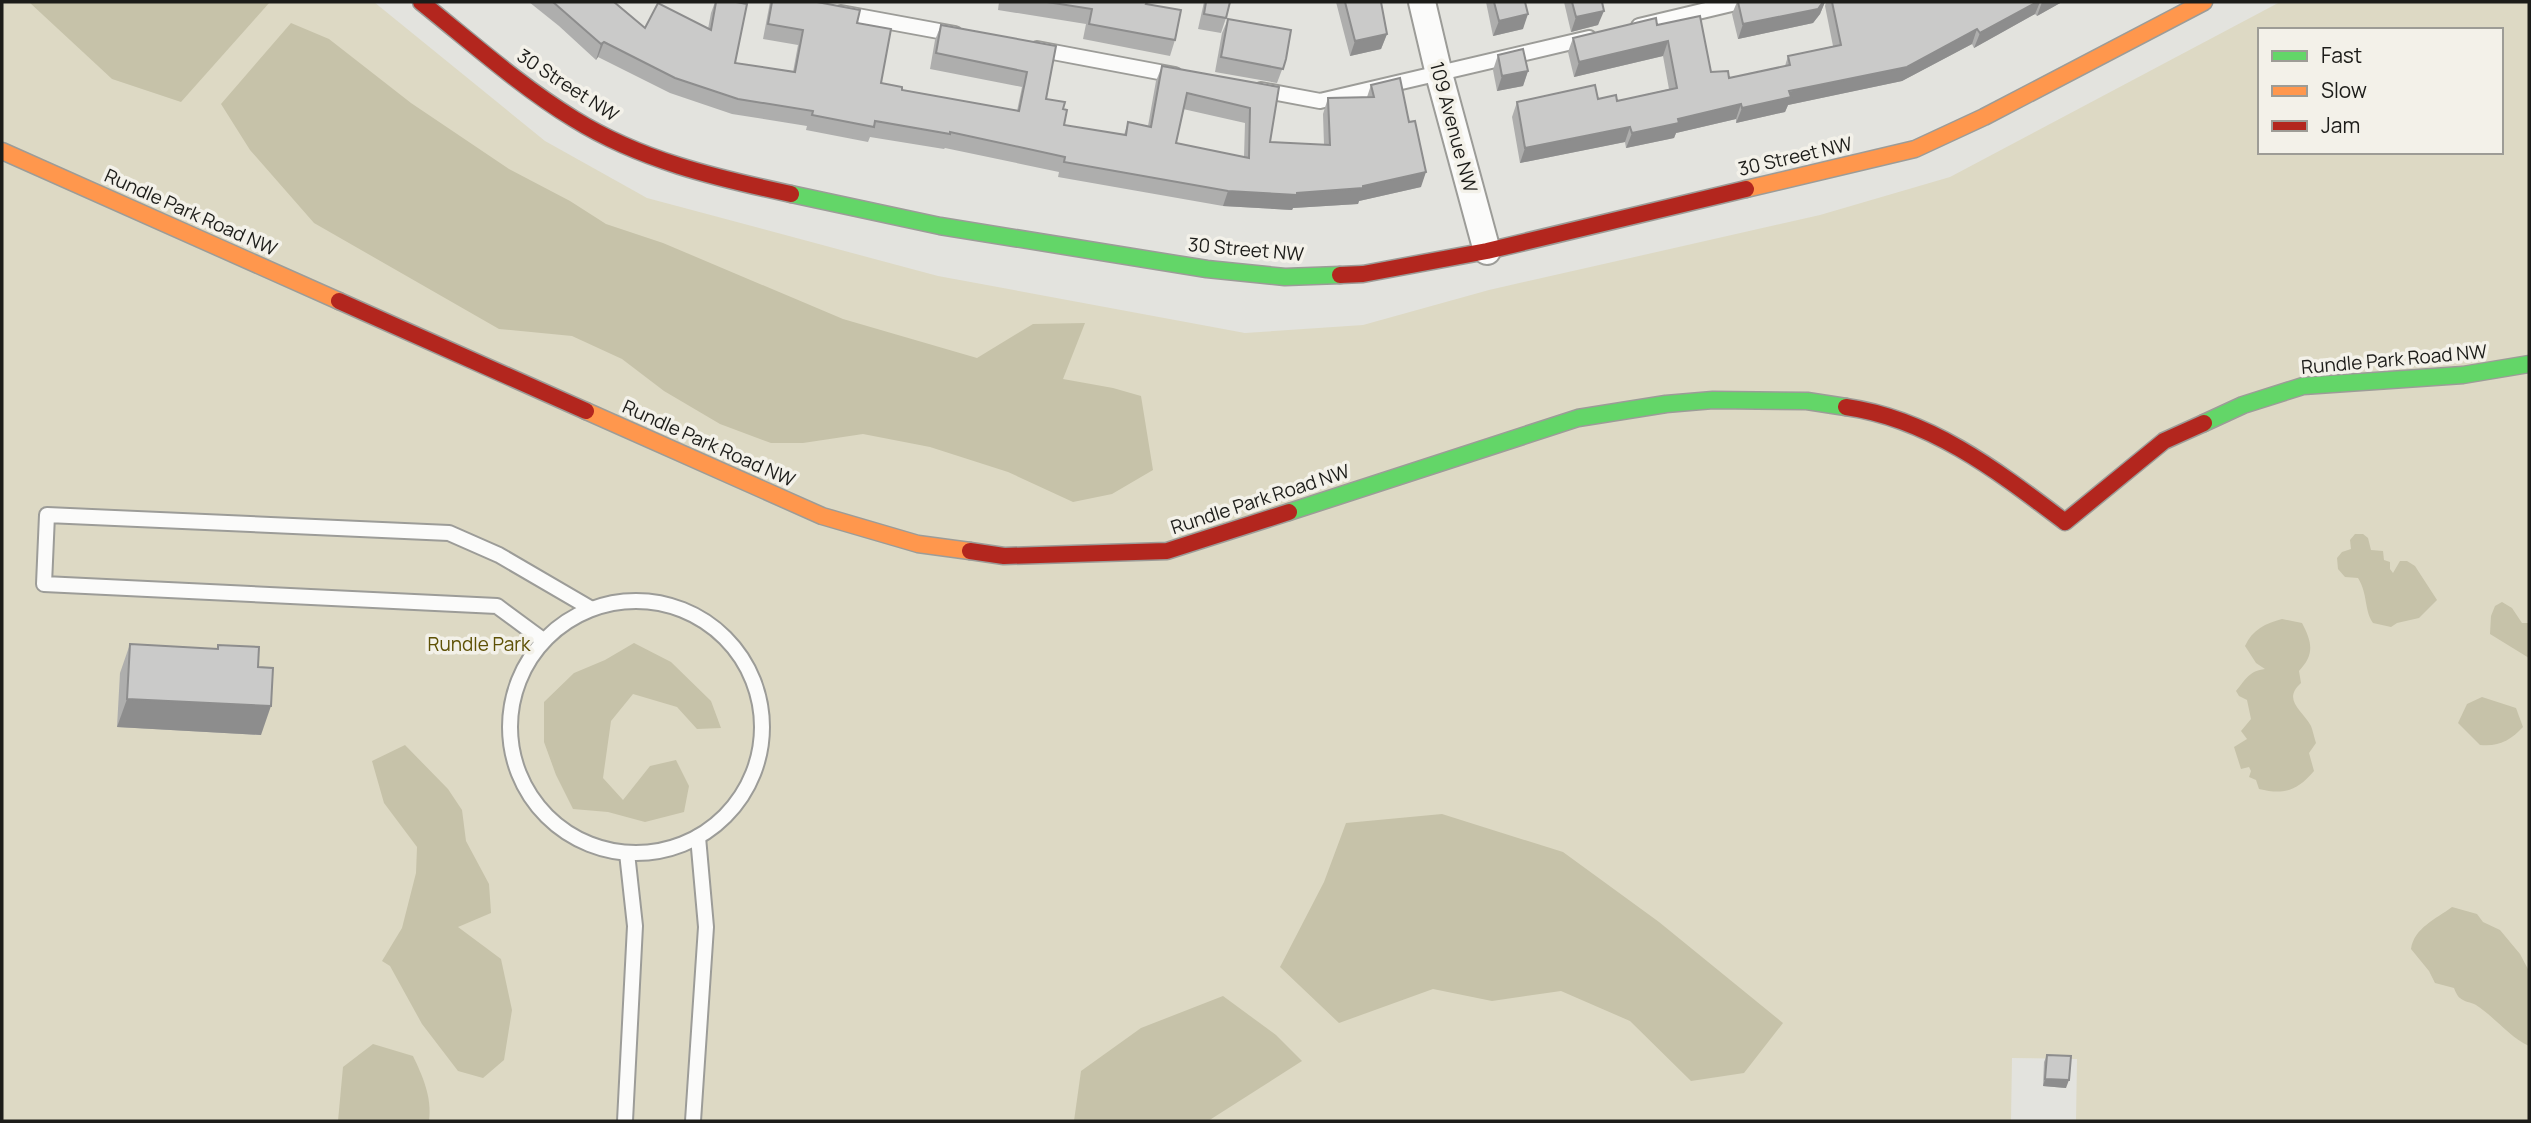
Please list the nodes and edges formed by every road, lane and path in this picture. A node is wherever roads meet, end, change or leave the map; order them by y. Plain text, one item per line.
1 (421, 2) edge
2 (1422, 2) edge
3 (1740, 2) edge
4 (2204, 2) edge
5 (820, 9) edge
6 (969, 37) edge
7 (1023, 47) edge
8 (1438, 74) junction
9 (1185, 76) edge
10 (1253, 89) edge
11 (2, 151) edge
12 (1487, 251) junction
13 (2529, 364) edge
14 (590, 608) junction
15 (542, 640) junction
16 (698, 837) junction
17 (627, 853) junction
18 (625, 1121) edge
19 (693, 1121) edge

1 - 12 street, 30 Street NW
2 - 8 street, 109 Avenue NW
3 - 8 lane
4 - 12 street, 30 Street NW
5 - 6 lane
7 - 9 lane
8 - 10 lane
8 - 12 street, 109 Avenue NW
11 - 13 street, Rundle Park Road NW
14 - 15 lane
14 - 15 lane
14 - 16 lane
15 - 17 lane
16 - 17 lane
16 - 19 lane
17 - 18 lane

